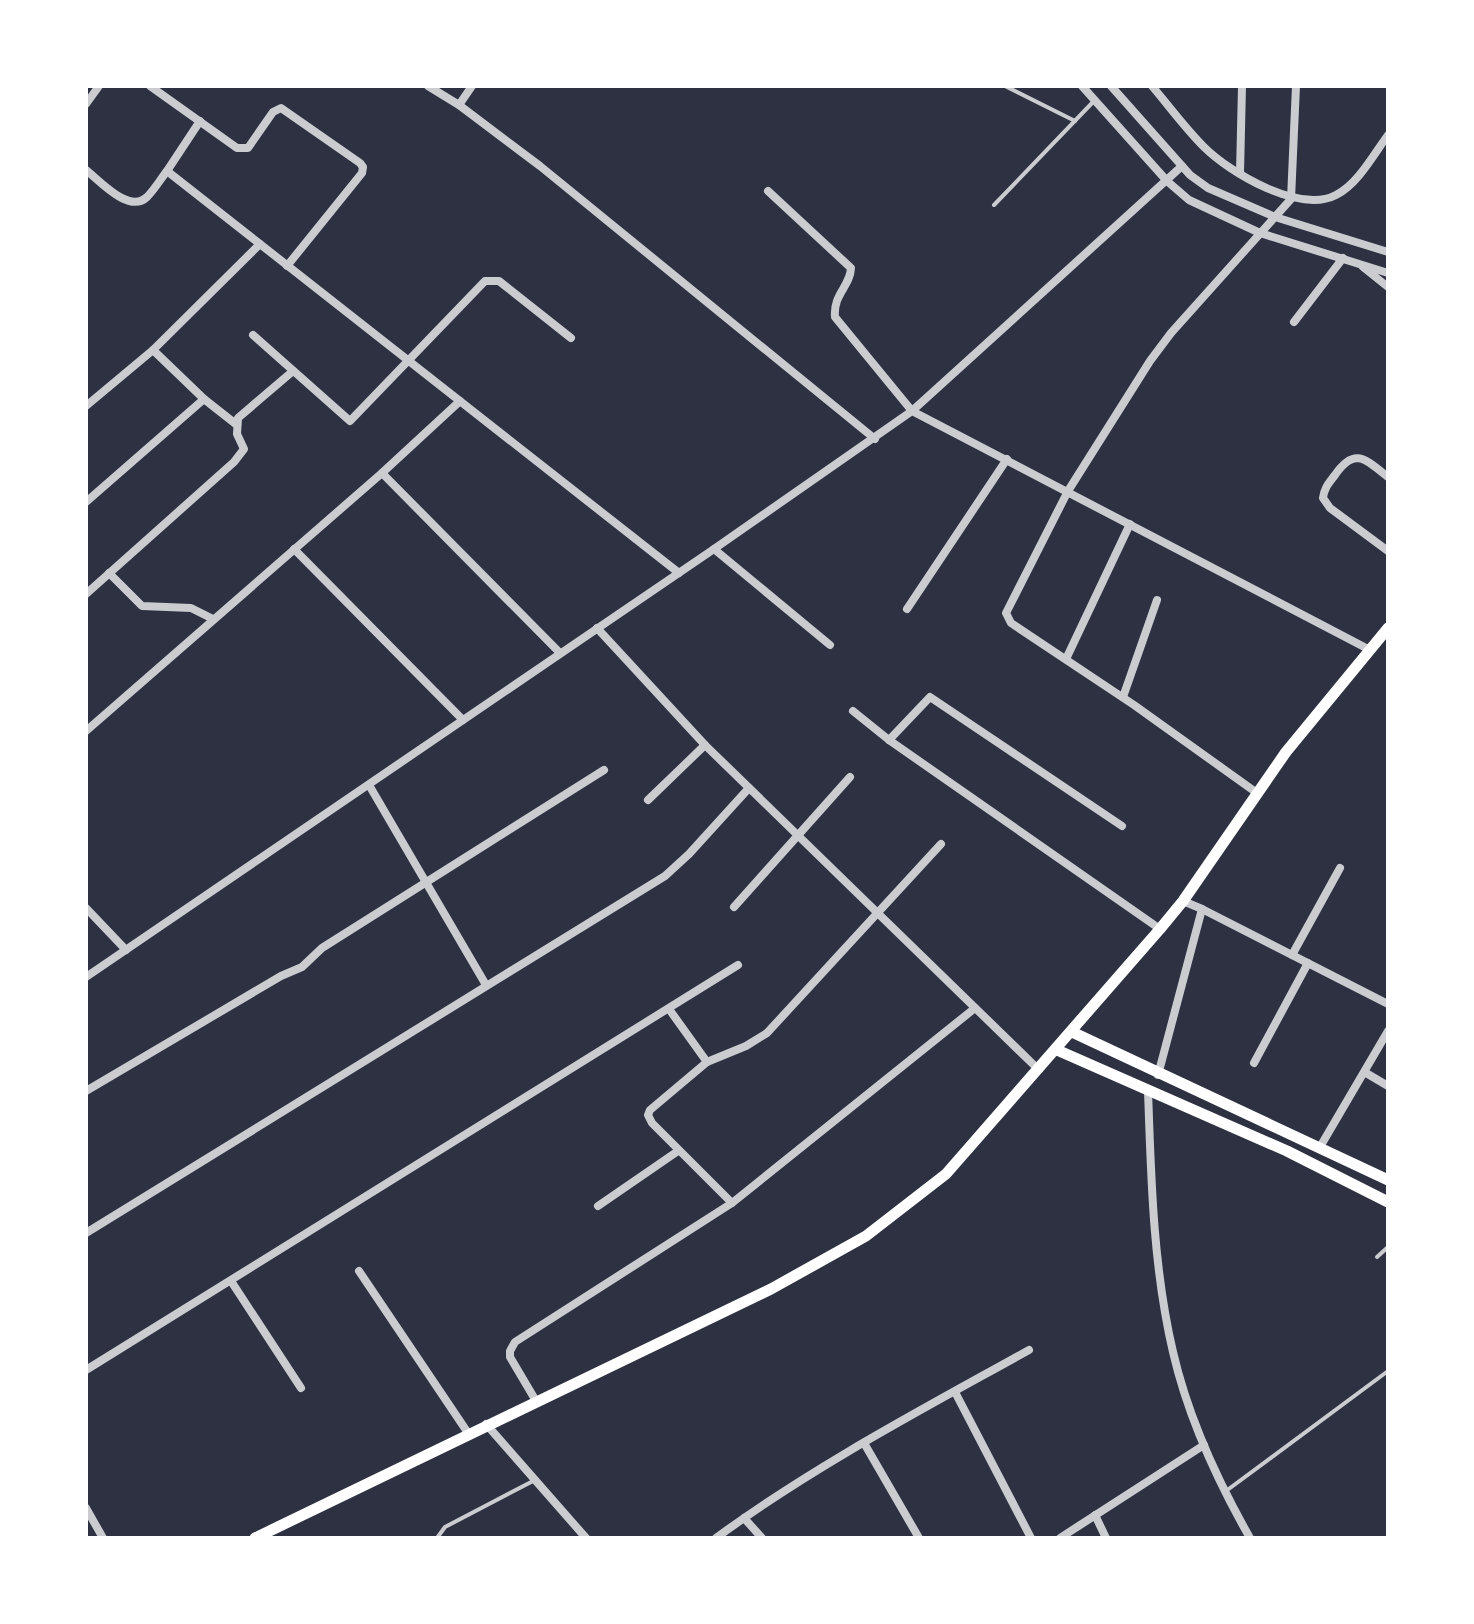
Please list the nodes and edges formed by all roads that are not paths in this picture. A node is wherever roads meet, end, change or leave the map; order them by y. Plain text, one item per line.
1 (99, 86) edge
2 (150, 86) edge
3 (428, 86) edge
4 (472, 86) edge
5 (1005, 86) edge
6 (1082, 86) edge
7 (1111, 86) edge
8 (1152, 86) edge
9 (1242, 86) edge
10 (1296, 86) edge
11 (1095, 101) junction
12 (86, 104) edge
13 (459, 105) junction
14 (200, 121) junction
15 (1075, 121) junction
16 (1388, 135) edge
17 (1182, 166) junction
18 (86, 170) edge
19 (167, 171) junction
20 (1240, 173) junction
21 (1167, 181) junction
22 (768, 191) dead end
23 (1291, 199) junction
24 (994, 205) dead end
25 (1275, 217) junction
26 (1260, 233) junction
27 (260, 244) junction
28 (1388, 252) edge
29 (1343, 258) junction
30 (1359, 264) junction
31 (287, 266) junction
32 (1388, 273) edge
33 (1388, 287) edge
34 (1294, 322) dead end
35 (253, 335) dead end
36 (571, 338) dead end
37 (153, 350) junction
38 (407, 361) junction
39 (293, 371) junction
40 (204, 399) junction
41 (460, 401) junction
42 (86, 406) edge
43 (912, 411) junction
44 (237, 425) junction
45 (875, 439) junction
46 (1007, 459) junction
47 (382, 473) junction
48 (1388, 477) edge
49 (1068, 491) junction
50 (86, 502) edge
51 (1130, 524) junction
52 (294, 549) junction
53 (714, 549) junction
54 (1388, 551) edge
55 (109, 573) junction
56 (679, 573) junction
57 (86, 594) edge
58 (1157, 600) dead end
59 (907, 609) dead end
60 (213, 619) junction
61 (597, 628) junction
62 (1388, 628) edge
63 (830, 645) dead end
64 (1370, 650) junction
65 (560, 653) junction
66 (1066, 659) junction
67 (1123, 697) junction
68 (853, 711) dead end
69 (463, 720) junction
70 (86, 731) edge
71 (889, 740) junction
72 (705, 745) junction
73 (604, 770) dead end
74 (850, 777) dead end
75 (369, 785) junction
76 (749, 788) junction
77 (1257, 793) junction
78 (648, 800) dead end
79 (1122, 826) dead end
80 (798, 835) junction
81 (941, 844) dead end
82 (1340, 868) dead end
83 (426, 882) junction
84 (1183, 901) junction
85 (734, 907) dead end
86 (86, 908) edge
87 (1202, 909) junction
88 (879, 913) junction
89 (1160, 929) junction
90 (126, 950) junction
91 (1292, 955) junction
92 (1308, 963) junction
93 (738, 965) dead end
94 (86, 977) edge
95 (486, 985) junction
96 (1388, 1004) edge
97 (975, 1008) junction
98 (669, 1009) junction
99 (1388, 1031) edge
100 (1072, 1032) junction
101 (1057, 1050) junction
102 (707, 1062) junction
103 (1254, 1063) dead end
104 (1039, 1070) junction
105 (1366, 1073) junction
106 (1158, 1075) junction
107 (1388, 1086) edge
108 (1148, 1090) junction
109 (86, 1091) edge
110 (1320, 1147) junction
111 (678, 1151) junction
112 (1388, 1180) edge
113 (1388, 1202) edge
114 (732, 1203) junction
115 (598, 1206) dead end
116 (86, 1233) edge
117 (1388, 1247) edge
118 (1377, 1257) dead end
119 (359, 1271) dead end
120 (231, 1281) junction
121 (1029, 1350) dead end
122 (86, 1370) edge
123 (1388, 1371) edge
124 (301, 1388) dead end
125 (955, 1392) junction
126 (536, 1401) junction
127 (486, 1424) junction
128 (468, 1433) junction
129 (864, 1443) junction
130 (1204, 1445) junction
131 (535, 1480) junction
132 (1224, 1493) junction
133 (86, 1508) edge
134 (1095, 1515) junction
135 (744, 1518) junction
136 (103, 1538) edge
137 (255, 1538) edge
138 (437, 1538) edge
139 (586, 1538) edge
140 (716, 1538) edge
141 (762, 1538) edge
142 (919, 1538) edge
143 (1031, 1538) edge
144 (1060, 1538) edge
145 (1106, 1538) edge
146 (1250, 1538) edge

1 - 12 street
2 - 14 street
3 - 13 street
4 - 13 street
5 - 15 lane
6 - 11 street
7 - 17 street
8 - 20 street
9 - 20 street
10 - 23 street
11 - 15 lane
11 - 21 street
13 - 45 street
14 - 19 street
14 - 31 street
15 - 24 lane
16 - 23 street
17 - 21 street
17 - 25 street
18 - 19 street
19 - 27 street
20 - 23 street
21 - 26 street
21 - 43 street
22 - 43 street
23 - 25 street
25 - 26 street
25 - 28 street
26 - 29 street
26 - 49 street
27 - 31 street
27 - 37 street
29 - 30 street
29 - 34 street
30 - 32 street
30 - 33 street
31 - 38 street
35 - 39 street
36 - 38 street
37 - 40 street
37 - 42 street
38 - 39 street
38 - 41 street
39 - 44 street
40 - 44 street
40 - 50 street
41 - 47 street
41 - 56 street
43 - 45 street
43 - 46 street
44 - 55 street
45 - 53 street
46 - 49 street
46 - 59 street
47 - 52 street
47 - 65 street
48 - 54 street
49 - 51 street
49 - 66 street
51 - 64 street
51 - 66 street
52 - 60 street
52 - 69 street
53 - 56 street
53 - 63 street
55 - 57 street
55 - 60 street
56 - 61 street
58 - 67 street
60 - 70 street
61 - 65 street
61 - 72 street
62 - 64 main road
64 - 77 main road
65 - 69 street
66 - 67 street
67 - 77 street
68 - 71 street
69 - 75 street
71 - 79 street
71 - 89 street
72 - 76 street
72 - 78 street
73 - 83 street
74 - 80 street
75 - 83 street
75 - 90 street
76 - 80 street
76 - 95 street
77 - 84 main road
80 - 85 street
80 - 88 street
81 - 88 street
82 - 91 street
83 - 95 street
83 - 109 street
84 - 87 street
84 - 89 main road
86 - 90 street
87 - 91 street
87 - 106 street
88 - 97 street
88 - 102 street
89 - 100 main road
90 - 94 street
91 - 92 street
92 - 96 street
92 - 103 street
93 - 98 street
95 - 116 street
97 - 104 street
97 - 114 street
98 - 102 street
98 - 120 street
99 - 105 street
100 - 101 main road
100 - 106 main road
101 - 104 main road
101 - 108 main road
102 - 111 street
104 - 126 main road
105 - 107 street
105 - 110 street
106 - 110 main road
108 - 113 main road
108 - 130 street
110 - 112 main road
111 - 114 street
111 - 115 street
114 - 126 street
117 - 118 lane
119 - 128 street
120 - 122 street
120 - 124 street
121 - 125 street
123 - 132 lane
125 - 129 street
125 - 143 street
126 - 127 main road
127 - 128 main road
127 - 131 street
128 - 137 main road
129 - 135 street
129 - 142 street
130 - 132 street
130 - 134 street
131 - 138 lane
131 - 139 street
132 - 146 street
133 - 136 street
134 - 144 street
134 - 145 street
135 - 140 street
135 - 141 street

